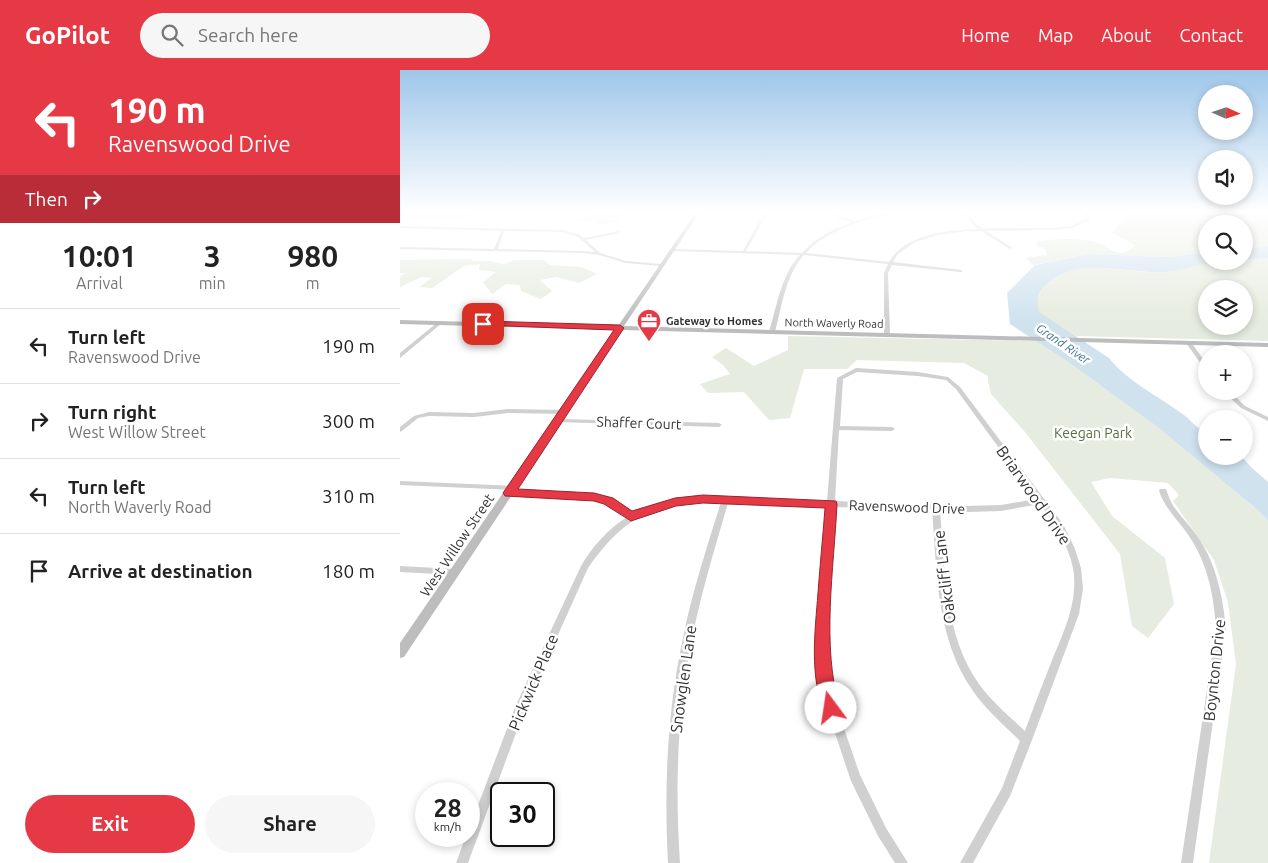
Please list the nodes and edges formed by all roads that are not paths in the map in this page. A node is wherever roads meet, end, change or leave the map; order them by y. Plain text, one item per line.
1 (448, 249) edge
2 (590, 249) edge
3 (594, 249) edge
4 (746, 249) edge
5 (810, 249) edge
6 (902, 249) edge
7 (496, 250) joint
8 (672, 250) joint
9 (582, 252) junction
10 (744, 252) junction
11 (599, 254) junction
12 (804, 254) junction
13 (888, 263) junction
14 (661, 265) junction
15 (961, 271) dead end
16 (400, 322) edge
17 (440, 323) junction
18 (620, 328) junction
19 (772, 332) junction
20 (887, 334) junction
21 (1017, 338) joint
22 (1086, 340) joint
23 (1189, 343) junction
24 (1268, 345) edge
25 (400, 356) edge
26 (1198, 356) edge
27 (1236, 400) edge
28 (564, 412) junction
29 (1268, 419) edge
30 (559, 421) junction
31 (719, 425) dead end
32 (837, 428) junction
33 (892, 429) dead end
34 (400, 430) edge
35 (400, 483) edge
36 (511, 490) junction
37 (1163, 491) dead end
38 (725, 500) junction
39 (1042, 501) junction
40 (831, 504) junction
41 (936, 508) junction
42 (631, 516) junction
43 (400, 569) edge
44 (456, 572) junction
45 (400, 653) edge
46 (1027, 740) junction
47 (462, 863) edge
48 (674, 863) edge
49 (902, 863) edge
50 (966, 863) edge
51 (1187, 863) edge

1 - 7 street
2 - 9 street
3 - 11 street
4 - 10 street
5 - 12 street
6 - 13 street
7 - 9 street
8 - 10 street
8 - 14 main road, West Willow Street
9 - 11 street
10 - 12 street
11 - 14 street
12 - 13 street
12 - 19 street
13 - 15 street
13 - 20 street
14 - 18 main road, West Willow Street
16 - 17 main road, North Waverly Road
17 - 18 main road, North Waverly Road
17 - 25 street
18 - 19 main road, North Waverly Road
18 - 28 main road, West Willow Street
19 - 20 main road, North Waverly Road
20 - 21 main road, North Waverly Road
21 - 22 main road, North Waverly Road
22 - 23 main road, North Waverly Road
23 - 24 main road, North Waverly Road
23 - 26 street
27 - 29 street
28 - 30 main road, West Willow Street
28 - 34 street
30 - 31 street, Shaffer Court
30 - 36 main road, West Willow Street
32 - 33 street
32 - 39 street, Briarwood Drive
32 - 40 street
35 - 36 street
36 - 42 street
36 - 44 main road, West Willow Street
37 - 51 street, Boynton Drive
38 - 40 street, Ravenswood Drive
38 - 42 street, Ravenswood Drive
38 - 48 street, Snowglen Lane
39 - 41 street, Ravenswood Drive
39 - 46 street, Briarwood Drive
40 - 41 street, Ravenswood Drive
40 - 49 street
41 - 46 street, Oakcliff Lane
42 - 47 street, Pickwick Place
43 - 44 street
44 - 45 main road, West Willow Street
46 - 50 street, Briarwood Drive

